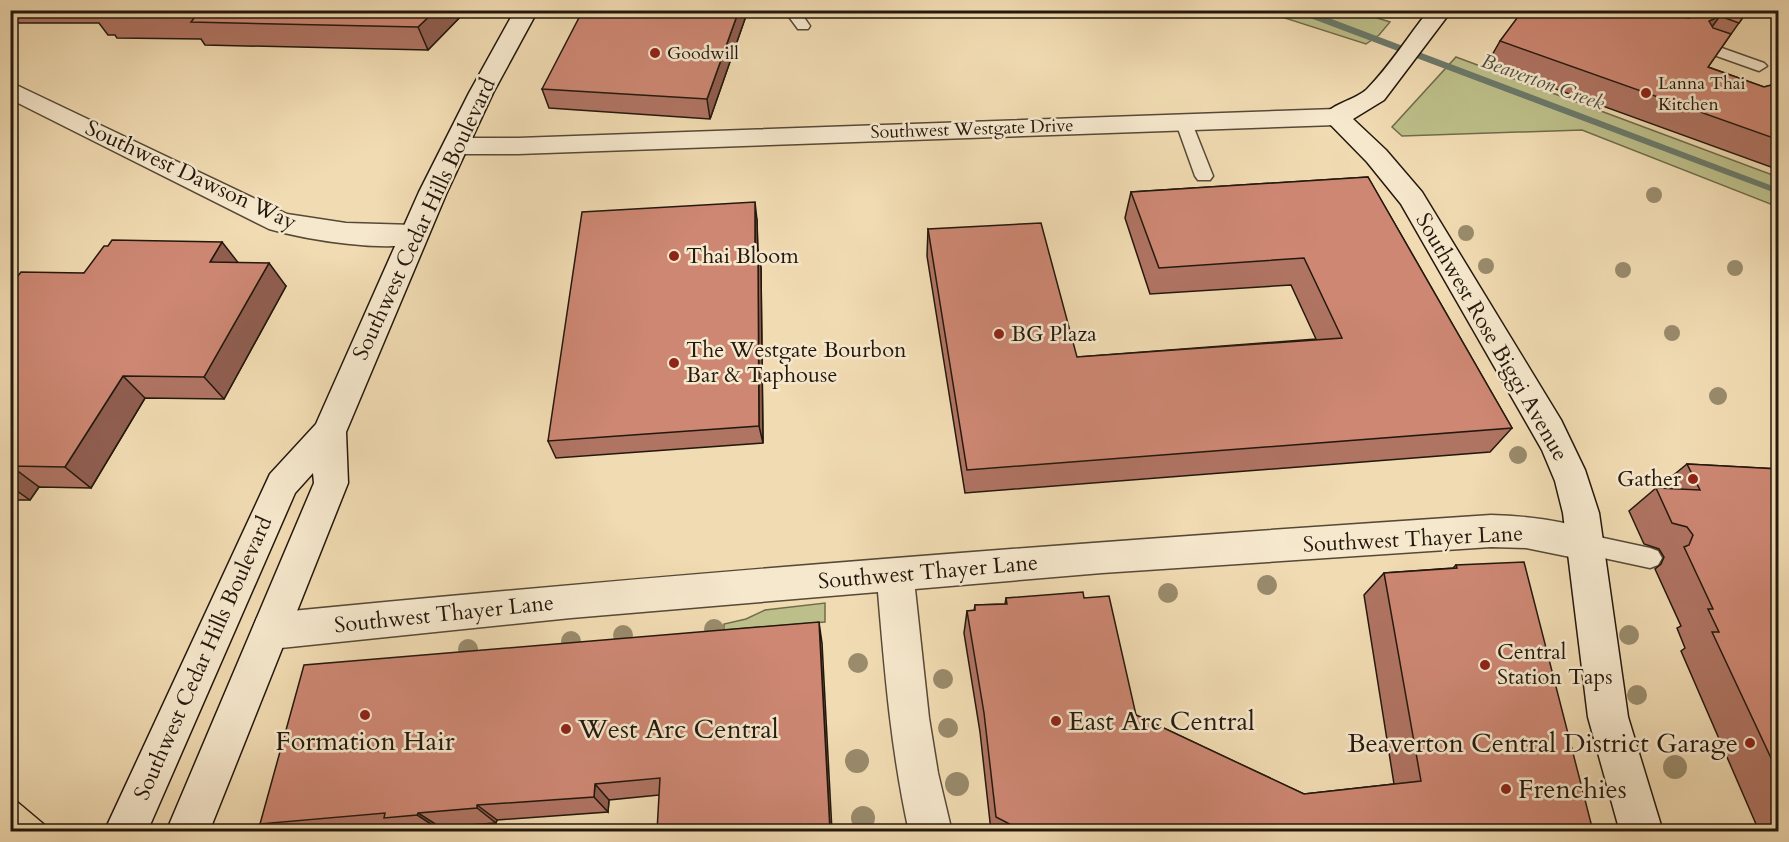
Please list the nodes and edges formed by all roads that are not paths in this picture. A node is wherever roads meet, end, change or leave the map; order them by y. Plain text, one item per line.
1 (527, 10) edge
2 (791, 10) edge
3 (1437, 16) edge
4 (803, 26) dead end
5 (1702, 46) edge
6 (1759, 66) dead end
7 (10, 89) edge
8 (1336, 117) junction
9 (1184, 123) junction
10 (456, 146) junction
11 (1204, 176) dead end
12 (414, 236) junction
13 (329, 432) junction
14 (1586, 544) junction
15 (1650, 558) dead end
16 (895, 575) junction
17 (271, 631) junction
18 (125, 831) edge
19 (187, 831) edge
20 (931, 831) edge
21 (1642, 831) edge

1 - 10 street, Southwest Cedar Hills Boulevard
2 - 4 lane
3 - 8 street, Southwest Westgate Drive
5 - 6 lane
7 - 12 street, Southwest Dawson Way
8 - 9 street, Southwest Westgate Drive
8 - 14 street, Southwest Rose Biggi Avenue
9 - 10 street, Southwest Westgate Drive
9 - 11 lane
10 - 12 street, Southwest Cedar Hills Boulevard
12 - 13 street, Southwest Cedar Hills Boulevard
13 - 17 street, Southwest Cedar Hills Boulevard
13 - 18 street, Southwest Cedar Hills Boulevard
14 - 15 lane
14 - 16 street, Southwest Thayer Lane
14 - 21 street, Southwest Rose Biggi Avenue
16 - 17 street, Southwest Thayer Lane
16 - 20 street
17 - 19 street, Southwest Cedar Hills Boulevard

